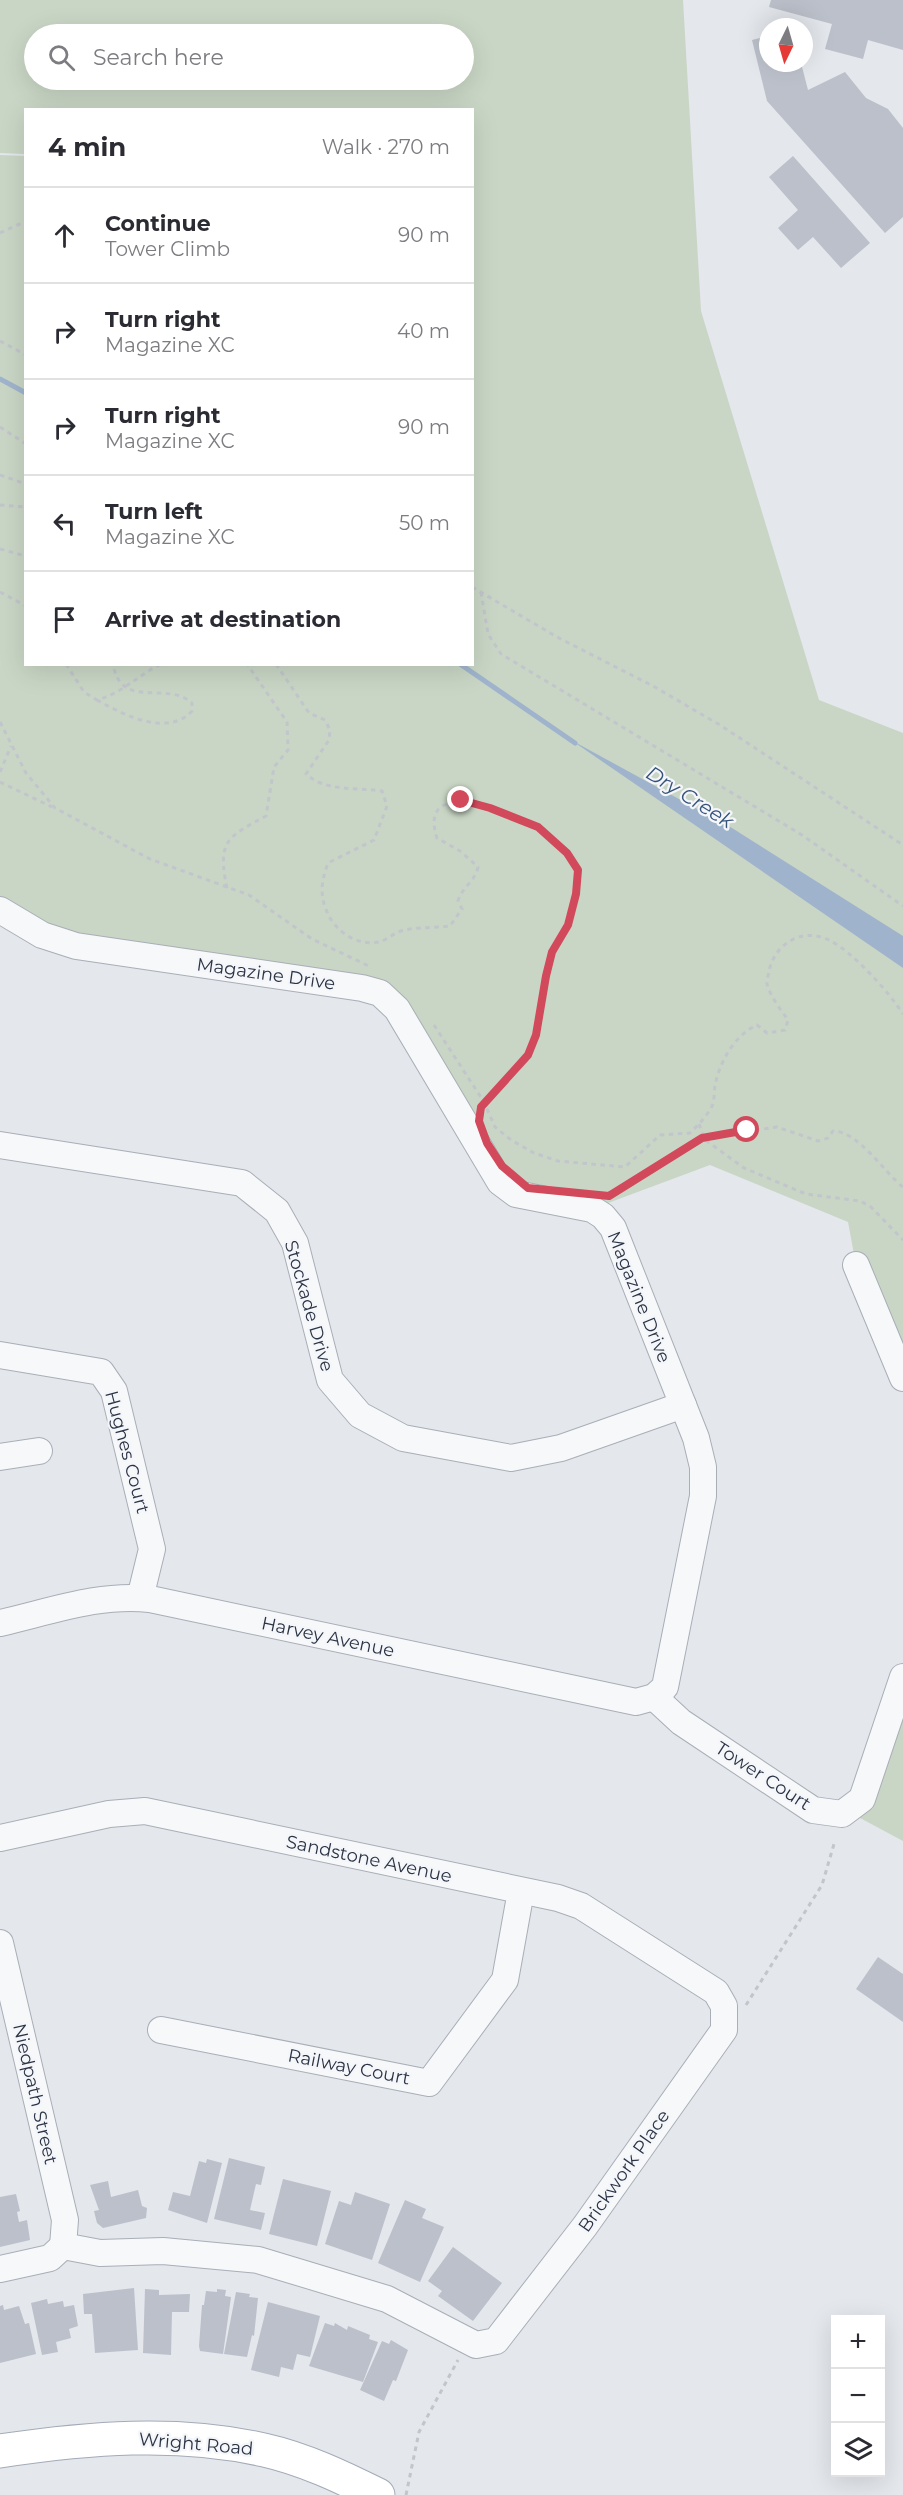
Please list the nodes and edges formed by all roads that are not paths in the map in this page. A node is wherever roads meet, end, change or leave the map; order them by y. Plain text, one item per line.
1 (0, 910) edge
2 (0, 1145) edge
3 (856, 1265) dead end
4 (0, 1355) edge
5 (903, 1378) edge
6 (683, 1404) junction
7 (39, 1450) dead end
8 (0, 1457) edge
9 (140, 1598) junction
10 (0, 1623) edge
11 (903, 1677) edge
12 (654, 1697) junction
13 (0, 1838) edge
14 (521, 1891) junction
15 (0, 1944) edge
16 (716, 1992) joint
17 (161, 2030) dead end
18 (63, 2246) junction
19 (0, 2269) edge
20 (77, 2444) junction
21 (0, 2451) edge
22 (0, 2465) edge
23 (378, 2495) edge

1 - 6 street, Magazine Drive
2 - 6 street, Stockade Drive
3 - 5 street
4 - 9 street, Hughes Court
6 - 12 street, Magazine Drive
7 - 8 street
9 - 10 street, Harvey Avenue
9 - 12 street, Harvey Avenue
11 - 12 street, Tower Court
13 - 14 street, Sandstone Avenue
14 - 16 street, Sandstone Avenue
14 - 17 street, Railway Court
15 - 18 street, Niedpath Street
16 - 18 street, Brickwork Place
18 - 19 street
20 - 21 main road, Wright Road
20 - 22 main road, Wright Road
20 - 23 main road, Wright Road

